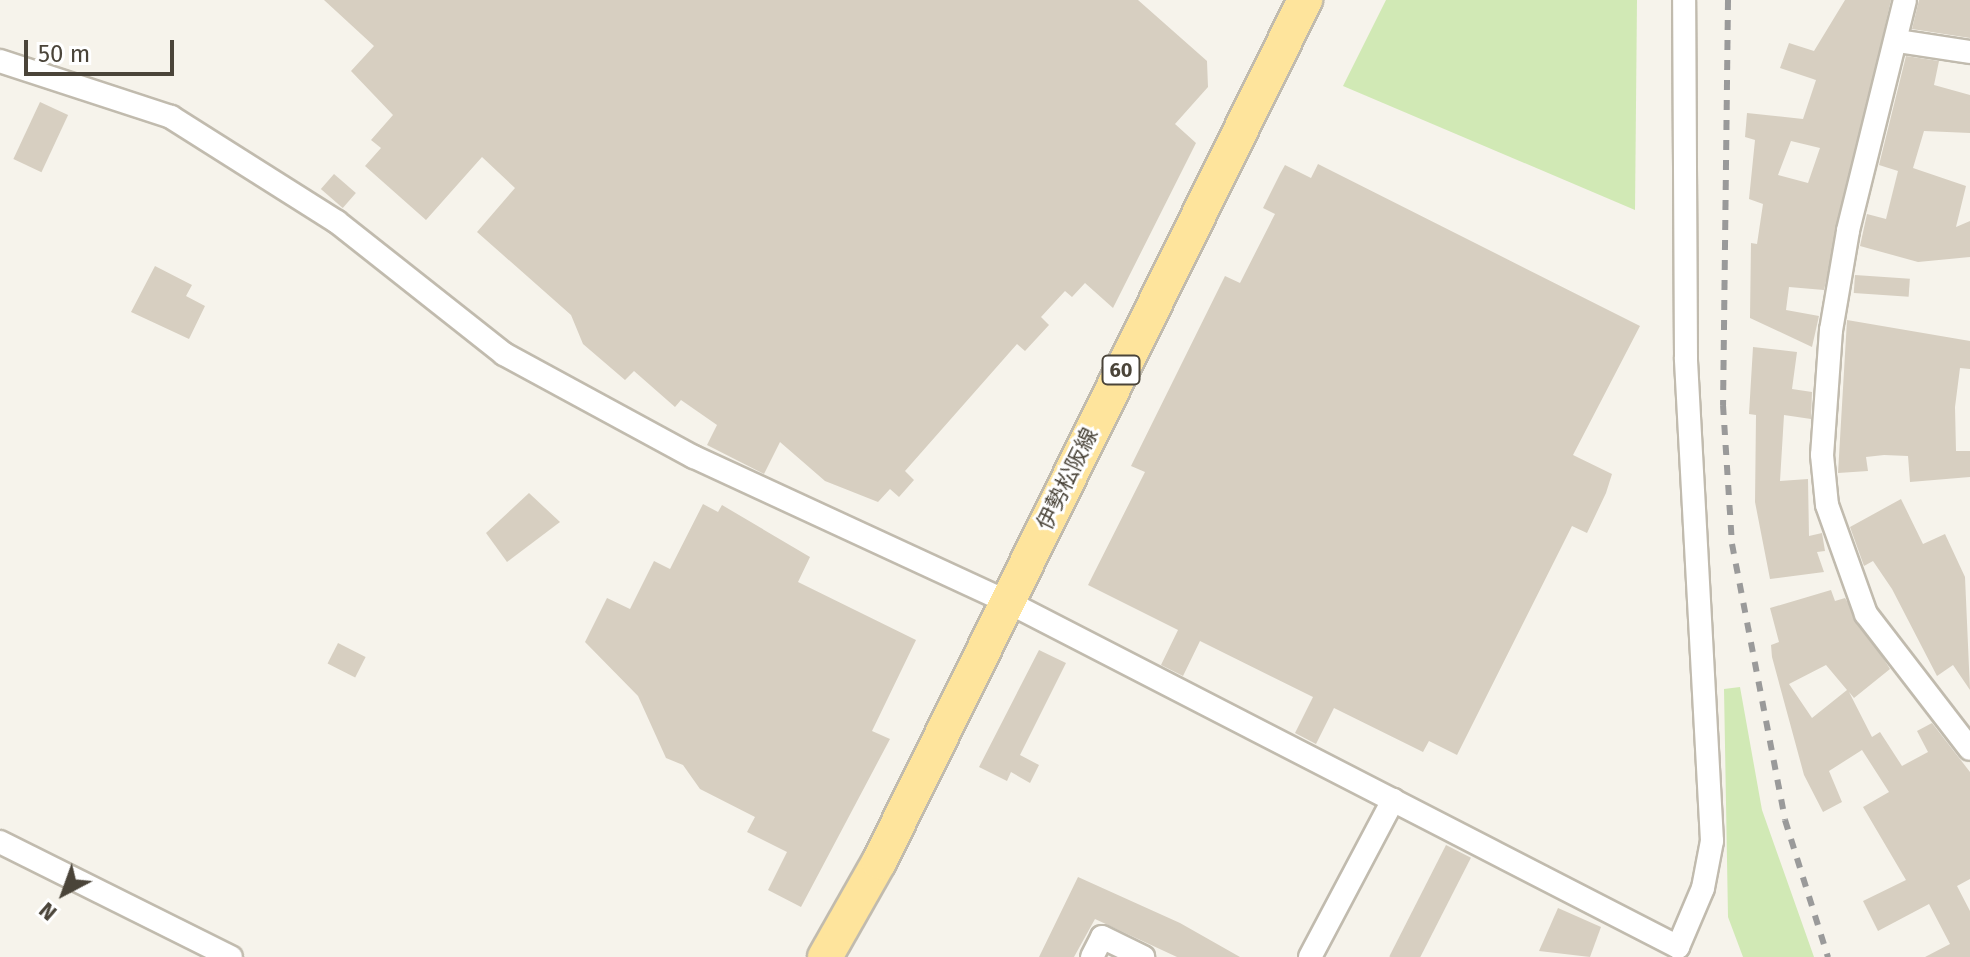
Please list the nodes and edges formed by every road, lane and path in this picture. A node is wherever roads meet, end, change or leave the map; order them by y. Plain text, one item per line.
1 (1305, 0) edge
2 (1684, 0) edge
3 (1905, 0) edge
4 (1898, 41) junction
5 (1970, 52) edge
6 (0, 61) edge
7 (1006, 601) junction
8 (1970, 749) edge
9 (1393, 800) junction
10 (0, 842) edge
11 (231, 957) edge
12 (825, 957) edge
13 (1092, 957) edge
14 (1143, 957) edge
15 (1310, 957) edge

1 - 7 main road, 伊勢松阪線 / 60
2 - 9 street
3 - 4 street
4 - 5 street
4 - 8 street
6 - 7 street
7 - 9 street
7 - 12 main road, 伊勢松阪線 / 60
9 - 15 street
10 - 11 street
13 - 14 street

